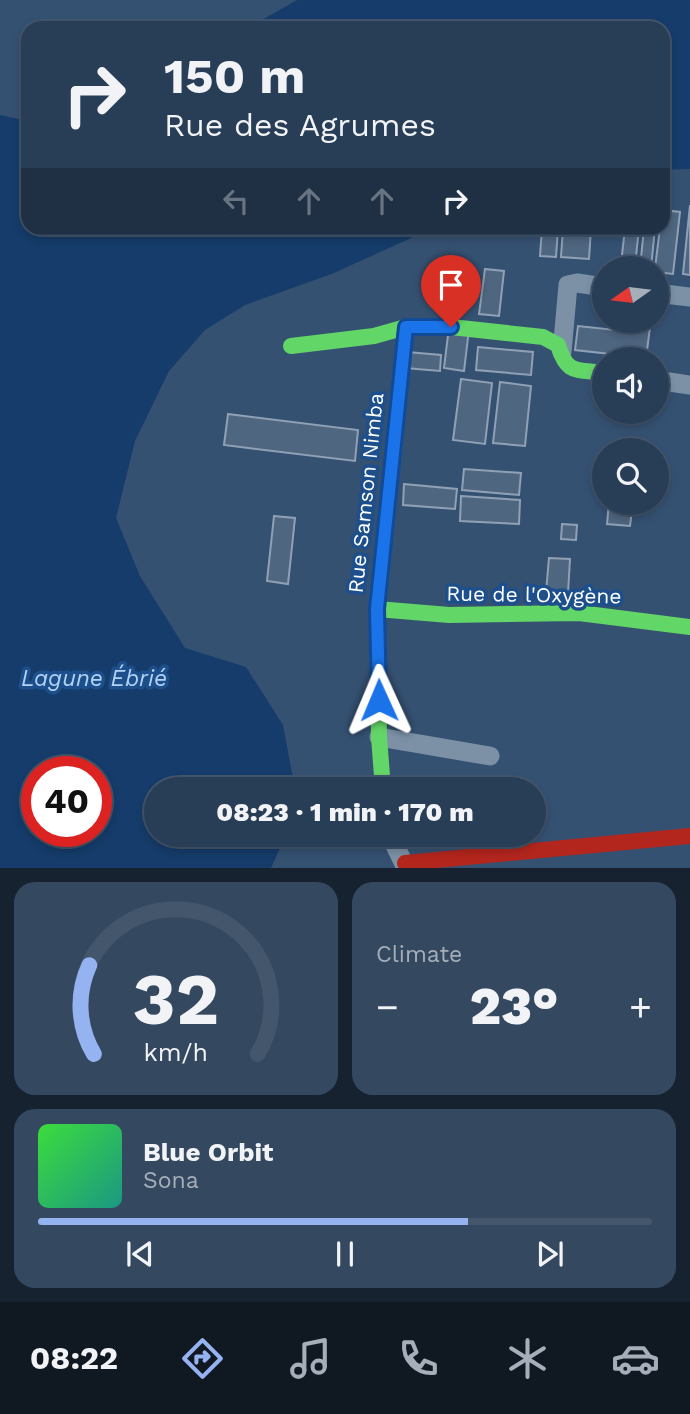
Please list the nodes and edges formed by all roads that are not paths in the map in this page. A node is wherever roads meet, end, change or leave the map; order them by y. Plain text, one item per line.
1 (592, 285) edge
2 (669, 295) edge
3 (690, 297) edge
4 (406, 327) junction
5 (291, 346) dead end
6 (562, 352) junction
7 (592, 371) edge
8 (669, 382) edge
9 (690, 386) edge
10 (377, 609) junction
11 (690, 627) edge
12 (379, 737) junction
13 (490, 756) dead end
14 (382, 777) edge
15 (690, 836) edge
16 (396, 847) edge
17 (406, 865) edge

1 - 6 street
2 - 3 street
4 - 5 street
4 - 6 street
4 - 10 street, Rue Samson Nimba
6 - 7 street
8 - 9 street
10 - 11 street, Rue de l'Oxygène
10 - 12 street, Rue Samson Nimba
12 - 13 street
12 - 14 street, Rue Samson Nimba
15 - 17 street
16 - 17 street

